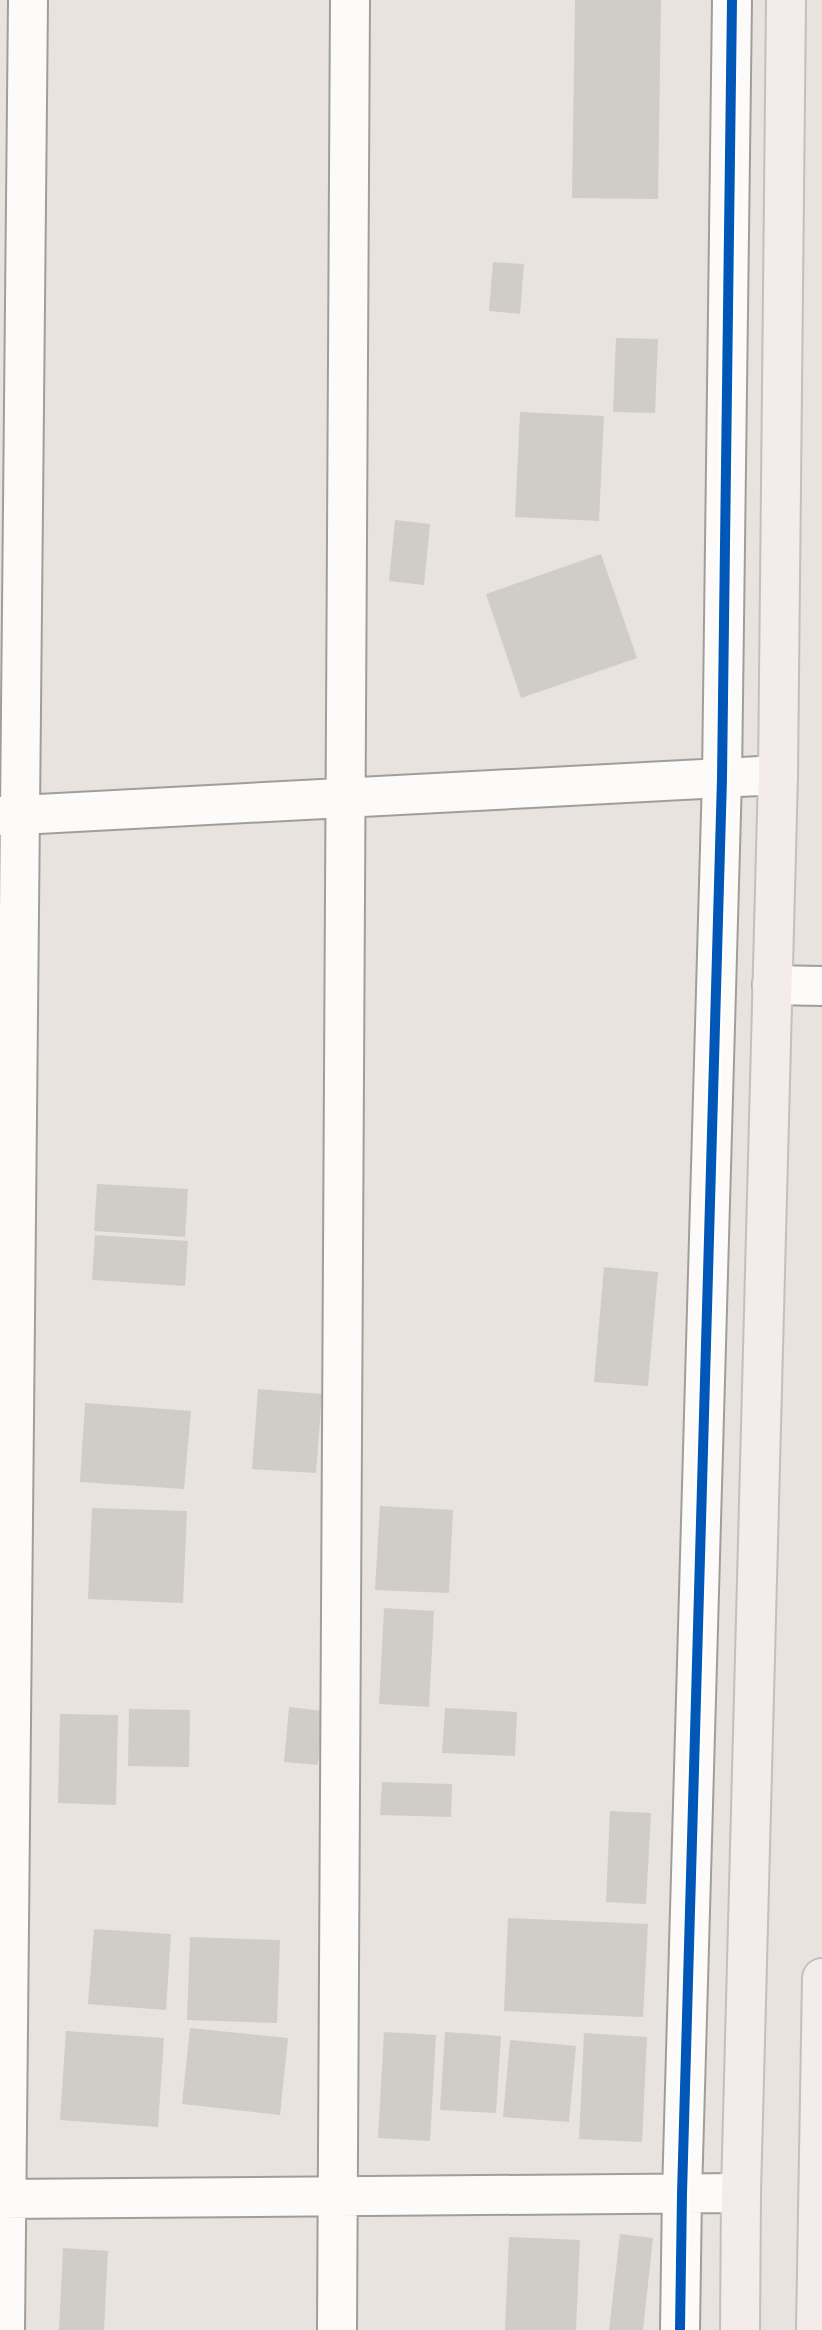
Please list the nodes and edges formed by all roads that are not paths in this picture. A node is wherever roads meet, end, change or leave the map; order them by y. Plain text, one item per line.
1 (28, 0) edge
2 (350, 0) edge
3 (732, 0) edge
4 (786, 0) edge
5 (778, 775) junction
6 (722, 778) junction
7 (344, 798) junction
8 (11, 815) edge
9 (772, 985) junction
10 (822, 986) edge
11 (822, 1978) edge
12 (741, 2193) junction
13 (682, 2194) junction
14 (337, 2196) junction
15 (3, 2199) edge
16 (5, 2330) edge
17 (337, 2330) edge
18 (680, 2330) edge
19 (740, 2330) edge
20 (816, 2330) edge

1 - 8 street
2 - 7 street
3 - 6 street
4 - 5 main road
5 - 6 street
5 - 9 main road
6 - 7 street
6 - 13 street
7 - 8 street
7 - 14 street
8 - 15 street
9 - 10 street
9 - 12 main road
11 - 20 main road
12 - 13 street
12 - 19 main road
13 - 14 street
13 - 18 street
14 - 15 street
14 - 17 street
15 - 16 street

